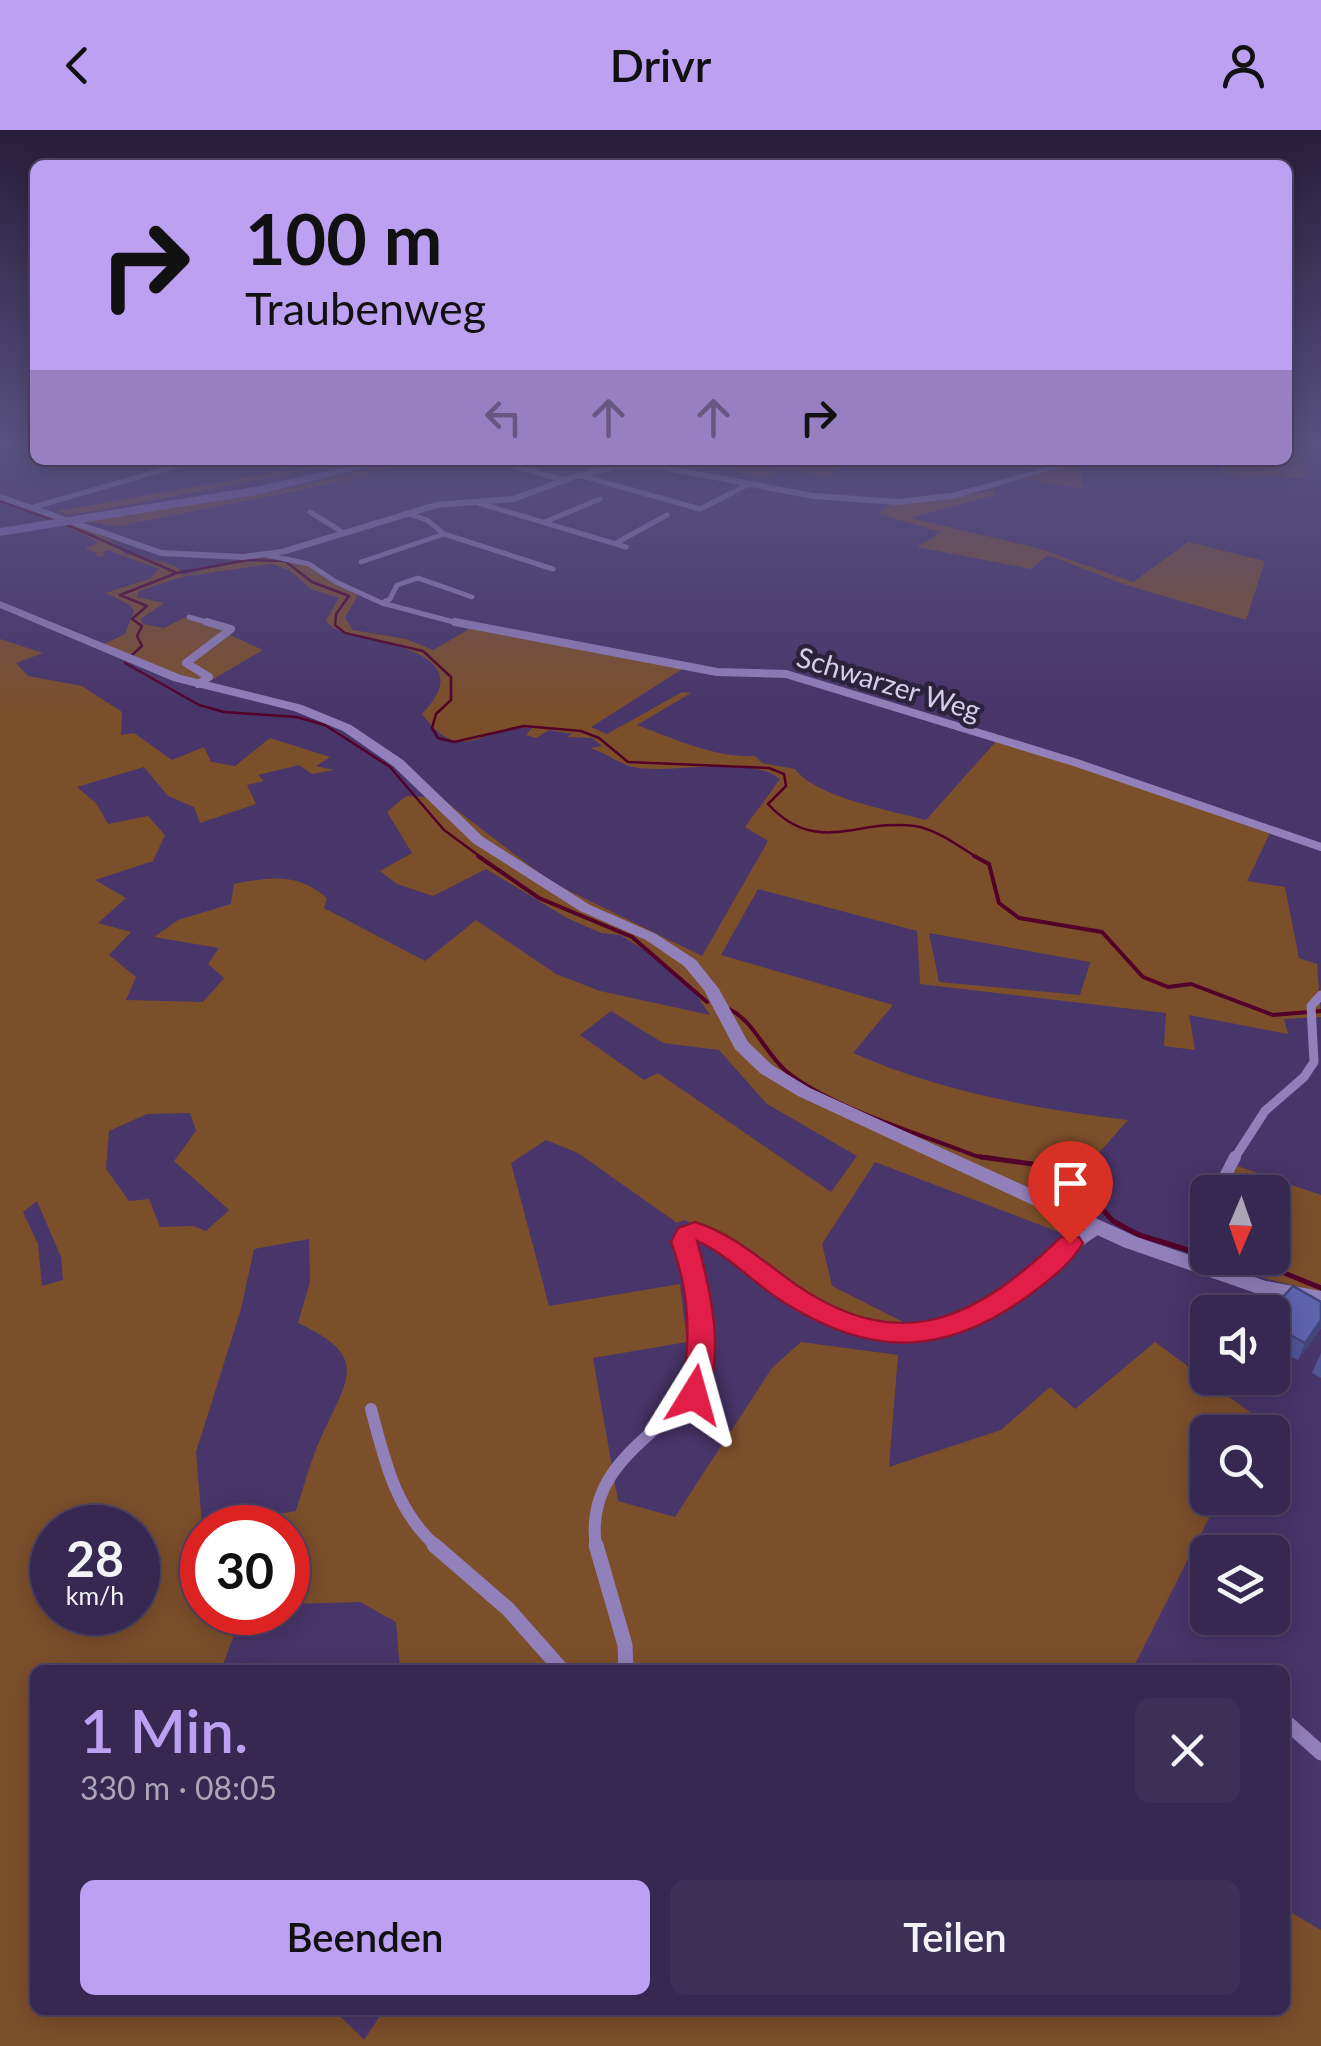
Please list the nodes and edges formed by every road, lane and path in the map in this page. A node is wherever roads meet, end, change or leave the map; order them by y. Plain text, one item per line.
1 (99, 531) edge
2 (341, 531) edge
3 (349, 531) edge
4 (441, 531) edge
5 (576, 531) edge
6 (637, 531) edge
7 (344, 533) junction
8 (444, 534) junction
9 (615, 543) junction
10 (626, 546) dead end
11 (266, 555) junction
12 (361, 562) dead end
13 (553, 569) dead end
14 (472, 597) dead end
15 (382, 603) junction
16 (0, 604) edge
17 (189, 617) dead end
18 (198, 684) junction
19 (1321, 846) edge
20 (1321, 995) edge
21 (1227, 1175) edge
22 (1098, 1228) junction
23 (1190, 1258) edge
24 (1262, 1275) edge
25 (1321, 1300) edge
26 (371, 1409) dead end
27 (558, 1665) edge
28 (626, 1665) edge
29 (1290, 1725) edge
30 (1321, 1753) edge

1 - 11 main road
2 - 7 street
3 - 7 main road
4 - 8 street
5 - 9 street
6 - 9 street
7 - 11 main road
8 - 12 street
8 - 13 street
9 - 10 street
11 - 15 street, Schwarzer Weg
14 - 15 street
15 - 19 street, Schwarzer Weg
16 - 18 main road
17 - 18 street
18 - 22 main road
20 - 21 street
22 - 23 main road
22 - 28 street
24 - 25 main road
26 - 27 street
29 - 30 street

